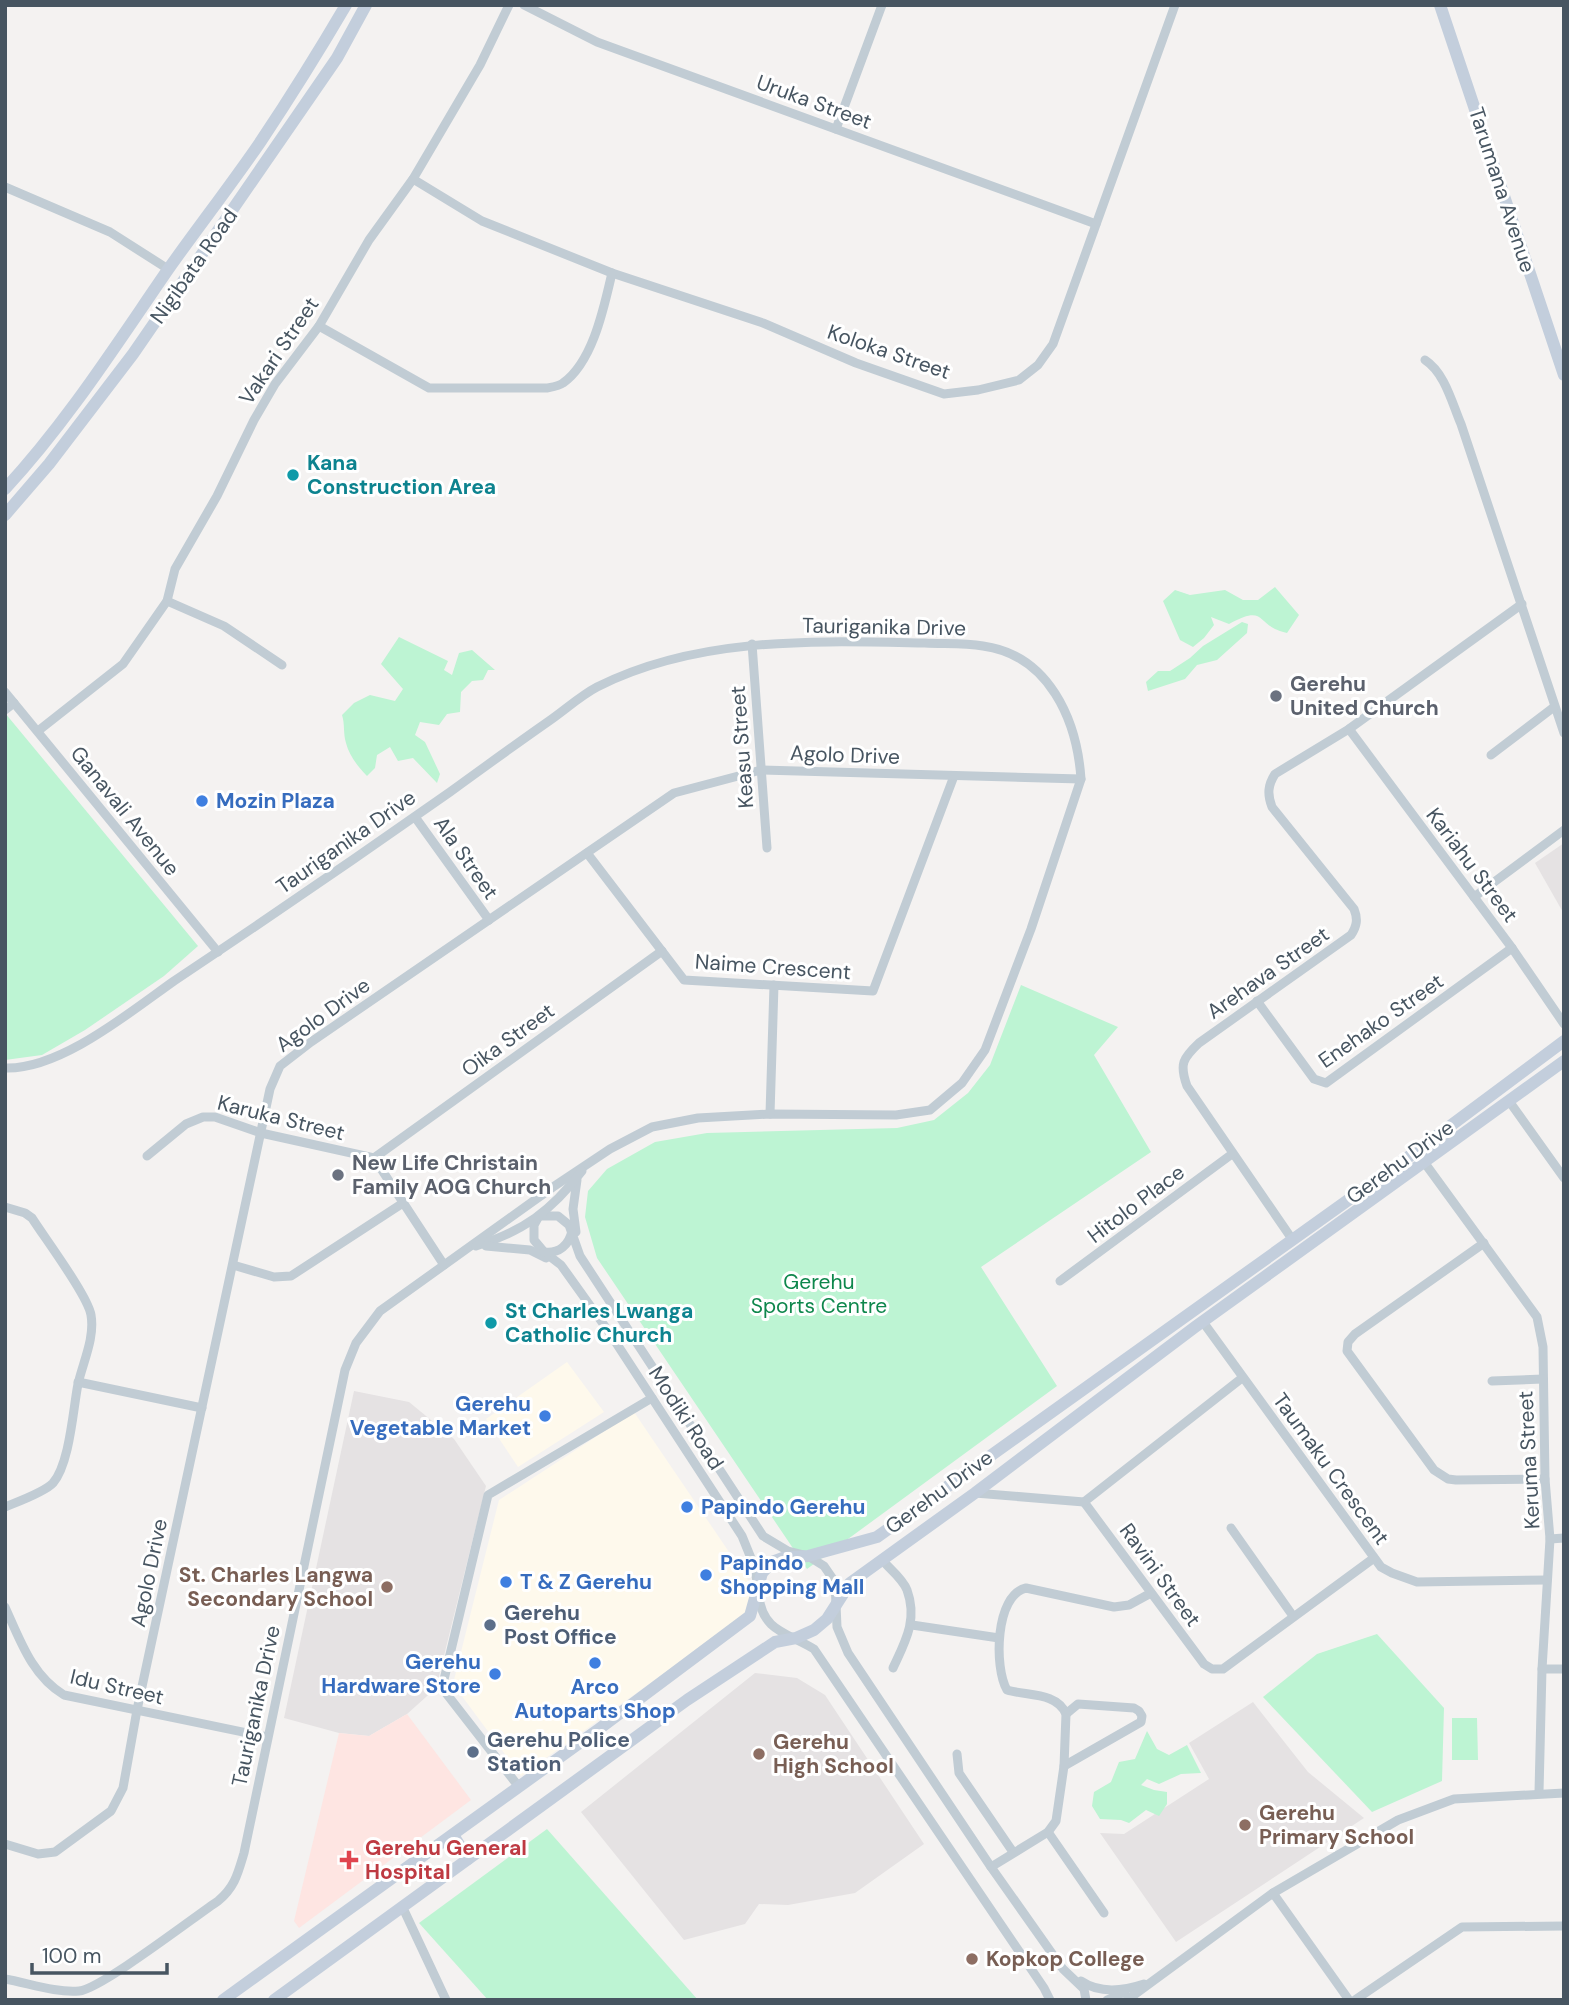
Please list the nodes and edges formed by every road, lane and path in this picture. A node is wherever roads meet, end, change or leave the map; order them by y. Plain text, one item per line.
1 (346, 5) edge
2 (366, 5) edge
3 (509, 5) edge
4 (524, 5) edge
5 (882, 5) edge
6 (1175, 5) edge
7 (1440, 5) edge
8 (836, 129) junction
9 (413, 179) junction
10 (5, 187) edge
11 (1096, 224) junction
12 (168, 269) junction
13 (612, 274) junction
14 (319, 326) junction
15 (1425, 360) dead end
16 (1564, 375) edge
17 (5, 489) edge
18 (5, 515) edge
19 (167, 601) junction
20 (1521, 604) junction
21 (752, 644) junction
22 (282, 665) dead end
23 (5, 692) edge
24 (14, 703) junction
25 (1554, 707) junction
26 (5, 710) edge
27 (1349, 729) junction
28 (38, 731) junction
29 (1564, 733) edge
30 (1491, 755) dead end
31 (761, 770) junction
32 (954, 776) junction
33 (1081, 779) junction
34 (415, 817) junction
35 (1564, 830) edge
36 (767, 848) dead end
37 (587, 853) junction
38 (1474, 897) junction
39 (489, 920) junction
40 (1512, 948) junction
41 (662, 951) junction
42 (218, 952) junction
43 (774, 985) junction
44 (1256, 1001) junction
45 (1564, 1024) edge
46 (1564, 1041) edge
47 (1564, 1061) edge
48 (5, 1068) edge
49 (1509, 1101) junction
50 (770, 1114) junction
51 (261, 1133) junction
52 (1232, 1154) junction
53 (147, 1156) dead end
54 (374, 1158) junction
55 (1424, 1162) junction
56 (588, 1164) junction
57 (1564, 1178) edge
58 (403, 1203) junction
59 (5, 1208) edge
60 (540, 1216) junction
61 (572, 1231) junction
62 (1292, 1239) junction
63 (577, 1242) junction
64 (1484, 1243) junction
65 (471, 1247) junction
66 (544, 1252) junction
67 (233, 1265) junction
68 (444, 1265) junction
69 (561, 1265) junction
70 (1060, 1281) dead end
71 (1203, 1322) junction
72 (1242, 1378) junction
73 (1543, 1379) junction
74 (1492, 1381) dead end
75 (78, 1382) junction
76 (652, 1398) junction
77 (202, 1408) junction
78 (1545, 1479) junction
79 (975, 1493) junction
80 (1084, 1502) junction
81 (5, 1507) edge
82 (1231, 1528) dead end
83 (1564, 1538) edge
84 (1550, 1539) junction
85 (808, 1556) junction
86 (1374, 1558) junction
87 (883, 1560) junction
88 (1547, 1580) junction
89 (758, 1586) junction
90 (1151, 1593) junction
91 (836, 1604) junction
92 (5, 1607) edge
93 (1293, 1616) junction
94 (912, 1625) junction
95 (796, 1638) junction
96 (999, 1638) junction
97 (894, 1668) dead end
98 (1542, 1669) junction
99 (1564, 1670) edge
100 (137, 1710) junction
101 (1066, 1714) junction
102 (267, 1737) junction
103 (957, 1754) dead end
104 (1064, 1766) junction
105 (519, 1787) junction
106 (1539, 1793) junction
107 (1564, 1793) edge
108 (1048, 1832) junction
109 (453, 1835) junction
110 (5, 1844) edge
111 (1013, 1852) junction
112 (468, 1859) junction
113 (991, 1867) junction
114 (1273, 1894) junction
115 (402, 1906) junction
116 (1104, 1913) dead end
117 (1564, 1926) edge
118 (1063, 1969) junction
119 (5, 1979) edge
120 (1153, 1981) junction
121 (441, 1998) edge
122 (223, 2000) edge
123 (274, 2000) edge
124 (1048, 2000) edge
125 (1086, 2000) edge
126 (1107, 2000) edge
127 (1127, 2000) edge
128 (1349, 2000) edge
129 (1355, 2000) edge

1 - 12 street, Nigibata Road
2 - 18 street, Nigibata Road
3 - 9 street, Vakari Street
4 - 8 street, Uruka Street
5 - 8 street
6 - 11 street, Koloka Street
7 - 16 street, Tarumana Avenue
8 - 11 street, Uruka Street
9 - 13 street, Koloka Street
9 - 14 street, Vakari Street
10 - 12 street
11 - 13 street, Koloka Street
12 - 17 street, Nigibata Road
13 - 14 street
14 - 19 street, Vakari Street
15 - 20 street
19 - 22 street
19 - 28 street, Vakari Street
20 - 25 street
20 - 27 street, Arehava Street
21 - 31 street, Keasu Street
21 - 33 street, Tauriganika Drive
21 - 34 street, Tauriganika Drive
23 - 24 street, Ganavali Avenue
24 - 26 street
24 - 28 street, Ganavali Avenue
25 - 29 street
25 - 30 street
27 - 38 street, Kariahu Street
27 - 44 street, Arehava Street
28 - 42 street, Ganavali Avenue
31 - 32 street, Agolo Drive
31 - 36 street, Keasu Street
31 - 37 street, Agolo Drive
32 - 33 street, Agolo Drive
32 - 43 street, Naime Crescent
33 - 50 street, Tauriganika Drive
34 - 39 street, Ala Street
34 - 42 street, Tauriganika Drive
35 - 38 street
37 - 39 street, Agolo Drive
37 - 41 street, Naime Crescent
38 - 40 street, Kariahu Street
39 - 51 street, Agolo Drive
40 - 44 street, Enehako Street
40 - 45 street, Kariahu Street
41 - 43 street, Naime Crescent
41 - 54 street, Oika Street
42 - 48 street, Tauriganika Drive
43 - 50 street
44 - 52 street, Arehava Street
46 - 62 street, Gerehu Drive
47 - 49 street, Gerehu Drive
49 - 55 street, Gerehu Drive
49 - 57 street
50 - 56 street, Tauriganika Drive
51 - 53 street, Karuka Street
51 - 54 street, Karuka Street
51 - 67 street, Agolo Drive
52 - 62 street, Arehava Street
52 - 70 street, Hitolo Place
54 - 58 street
55 - 64 street, Keruma Street
55 - 71 street, Gerehu Drive
56 - 60 street, Tauriganika Drive
56 - 63 street
56 - 65 street, Tauriganika Drive
58 - 67 street
58 - 68 street
59 - 75 street
60 - 61 street
60 - 65 street, Tauriganika Drive
60 - 66 street
61 - 63 street, Modiki Road
61 - 66 street
62 - 85 street, Gerehu Drive
63 - 85 street, Modiki Road
64 - 73 street, Keruma Street
64 - 78 street
65 - 68 street, Tauriganika Drive
65 - 69 street
66 - 69 street, Modiki Road
67 - 77 street, Agolo Drive
68 - 102 street, Tauriganika Drive
69 - 76 street, Modiki Road
71 - 72 street, Taumaku Crescent
71 - 79 street, Gerehu Drive
72 - 80 street
72 - 86 street, Taumaku Crescent
73 - 74 street
73 - 78 street, Keruma Street
75 - 77 street
75 - 81 street
76 - 89 street, Modiki Road
76 - 105 street
77 - 100 street, Agolo Drive
78 - 84 street, Keruma Street
79 - 80 street
79 - 87 street, Gerehu Drive
80 - 90 street, Ravini Street
82 - 93 street
83 - 84 street
84 - 88 street, Keruma Street
85 - 89 street, Gerehu Drive
85 - 91 street, Modiki Road
86 - 88 street, Taumaku Crescent
86 - 93 street, Ravini Street
87 - 91 street, Gerehu Drive
87 - 94 street
88 - 98 street, Keruma Street
89 - 95 street, Modiki Road
89 - 105 street, Gerehu Drive
90 - 93 street, Ravini Street
90 - 96 street
91 - 95 street, Gerehu Drive
91 - 113 street, Modiki Road
92 - 100 street, Idu Street
94 - 96 street
94 - 97 street
95 - 112 street, Gerehu Drive
95 - 124 street, Modiki Road
96 - 101 street
98 - 99 street
98 - 106 street, Keruma Street
100 - 102 street, Idu Street
100 - 110 street, Agolo Drive
101 - 104 street
101 - 104 street
102 - 119 street, Tauriganika Drive
103 - 111 street
104 - 108 street
105 - 109 street, Gerehu Drive
106 - 107 street
106 - 114 street
108 - 111 street
108 - 116 street
109 - 112 street
109 - 122 street, Gerehu Drive
111 - 113 street
112 - 115 street, Gerehu Drive
113 - 118 street, Modiki Road
114 - 120 street
114 - 128 street
115 - 121 street
115 - 123 street, Gerehu Drive
117 - 129 street
118 - 120 street
118 - 125 street, Modiki Road
120 - 126 street
120 - 127 street

